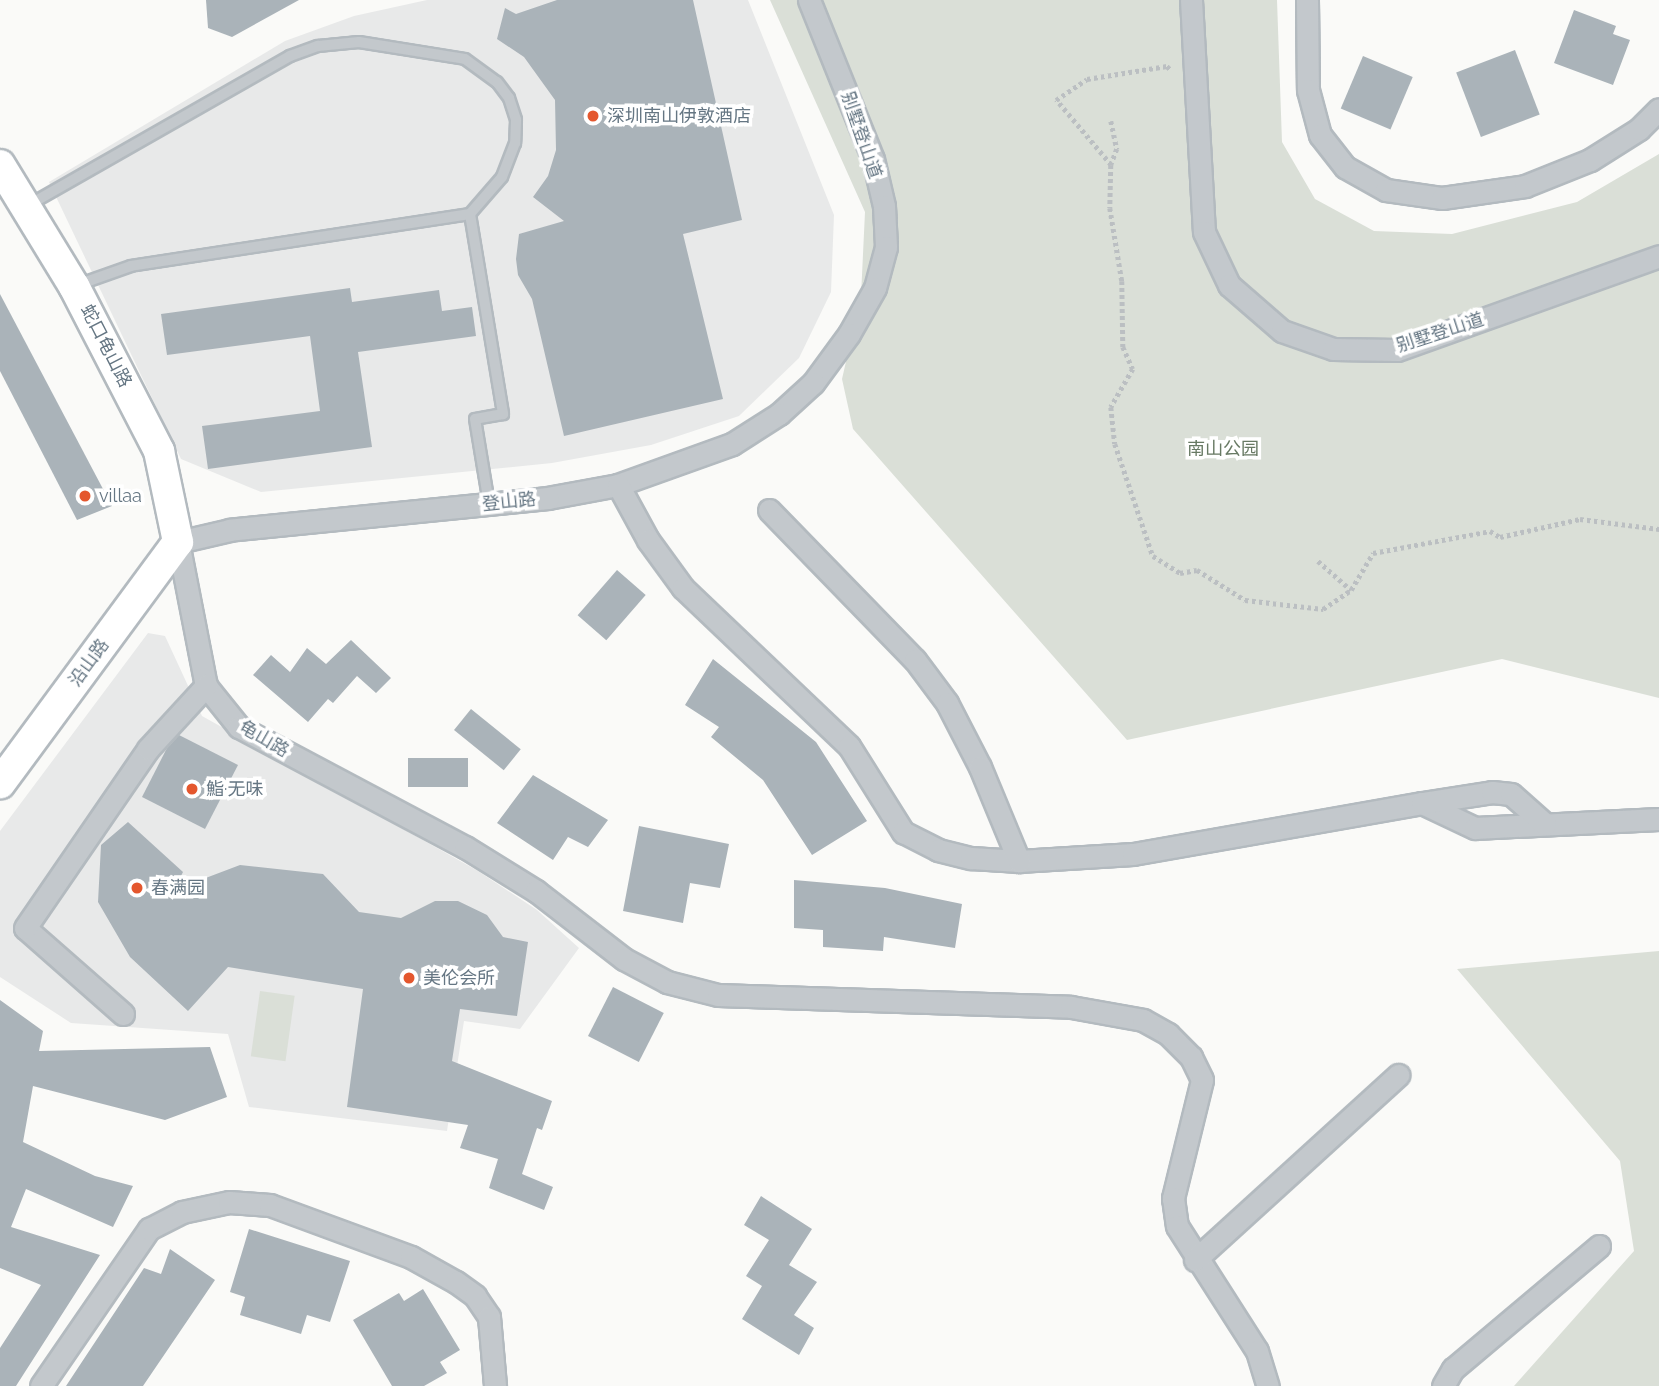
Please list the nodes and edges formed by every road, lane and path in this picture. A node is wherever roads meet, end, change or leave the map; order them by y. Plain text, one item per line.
1 (809, 0) edge
2 (1191, 0) edge
3 (1307, 0) edge
4 (1194, 97) junction
5 (1659, 108) edge
6 (1111, 121) dead end
7 (0, 164) edge
8 (1111, 165) junction
9 (26, 207) junction
10 (470, 214) junction
11 (1659, 256) edge
12 (75, 286) junction
13 (813, 383) joint
14 (618, 485) junction
15 (489, 504) junction
16 (769, 510) dead end
17 (1659, 529) edge
18 (178, 542) junction
19 (1318, 561) dead end
20 (1351, 590) junction
21 (206, 686) junction
22 (0, 783) edge
23 (1422, 803) junction
24 (1659, 819) edge
25 (1545, 824) junction
26 (1019, 861) junction
27 (123, 1014) dead end
28 (1398, 1075) dead end
29 (1599, 1246) dead end
30 (1195, 1260) junction
31 (41, 1386) edge
32 (495, 1386) edge
33 (1268, 1386) edge
34 (1443, 1386) edge

1 - 13 street, 别墅登山道
2 - 4 street, 别墅登山道
3 - 5 street
4 - 8 path
4 - 11 street, 别墅登山道
6 - 8 path
7 - 9 street, 蛇口龟山路
8 - 20 path
9 - 10 lane
9 - 12 street, 蛇口龟山路
10 - 12 lane
10 - 15 lane
12 - 18 street, 蛇口龟山路
13 - 14 street, 登山路
14 - 15 street, 登山路
14 - 26 street
15 - 18 street, 登山路
16 - 26 street
17 - 20 path
18 - 21 street, 龟山路
18 - 22 street, 沿山路
19 - 20 path
21 - 27 street
21 - 30 street, 龟山路
23 - 25 street
23 - 25 street
23 - 26 street
24 - 25 street
28 - 30 street
29 - 34 street
30 - 33 street
31 - 32 street

